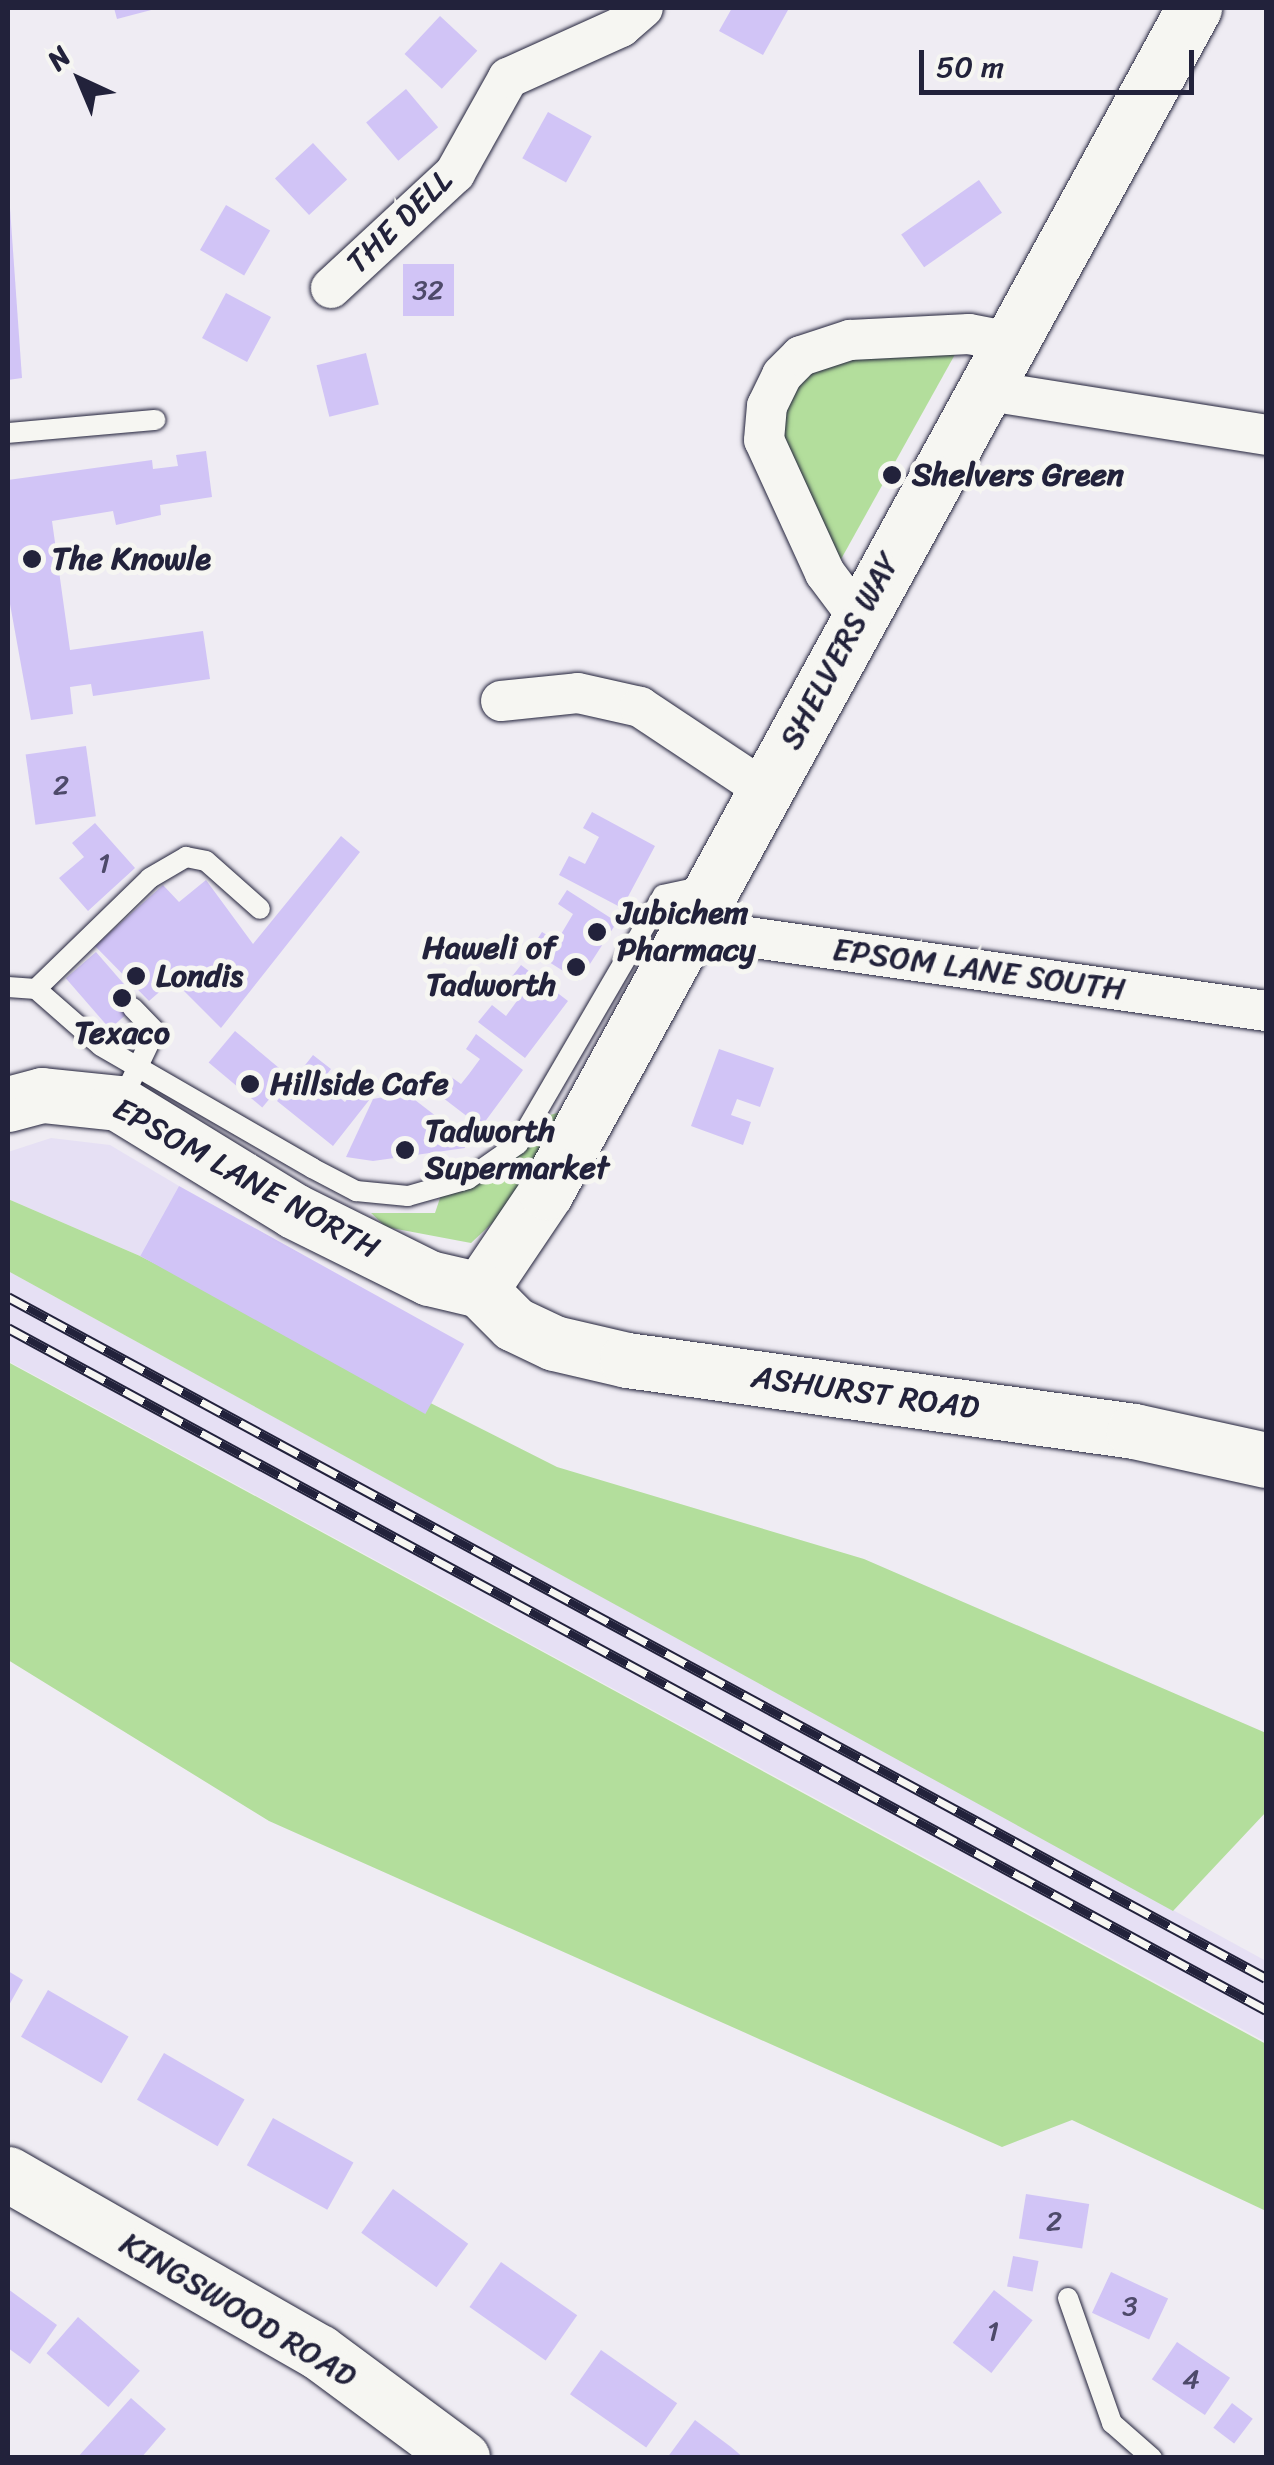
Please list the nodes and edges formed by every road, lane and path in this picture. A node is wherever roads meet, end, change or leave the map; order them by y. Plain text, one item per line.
1 (643, 8) edge
2 (1194, 8) edge
3 (331, 288) dead end
4 (1011, 342) junction
5 (983, 390) junction
6 (155, 420) dead end
7 (8, 433) edge
8 (1266, 435) edge
9 (858, 617) junction
10 (502, 702) dead end
11 (765, 790) junction
12 (704, 906) junction
13 (260, 909) dead end
14 (8, 987) edge
15 (36, 989) junction
16 (133, 1008) dead end
17 (1266, 1011) edge
18 (128, 1086) junction
19 (8, 1104) edge
20 (480, 1290) junction
21 (1266, 1460) edge
22 (8, 2174) edge
23 (1068, 2298) dead end
24 (462, 2458) edge
25 (1152, 2458) edge

1 - 3 street, THE DELL
2 - 4 street, SHELVERS WAY
4 - 5 street, SHELVERS WAY
4 - 9 street
5 - 8 street
5 - 9 street, SHELVERS WAY
6 - 7 lane
9 - 11 street, SHELVERS WAY
10 - 11 street
11 - 12 street, SHELVERS WAY
12 - 17 street, EPSOM LANE SOUTH
12 - 18 lane
12 - 20 street, SHELVERS WAY
13 - 15 lane
14 - 15 lane
15 - 18 lane
16 - 18 lane
18 - 19 street, EPSOM LANE NORTH
18 - 20 street, EPSOM LANE NORTH
20 - 21 street, ASHURST ROAD
22 - 24 street, KINGSWOOD ROAD
23 - 25 lane

